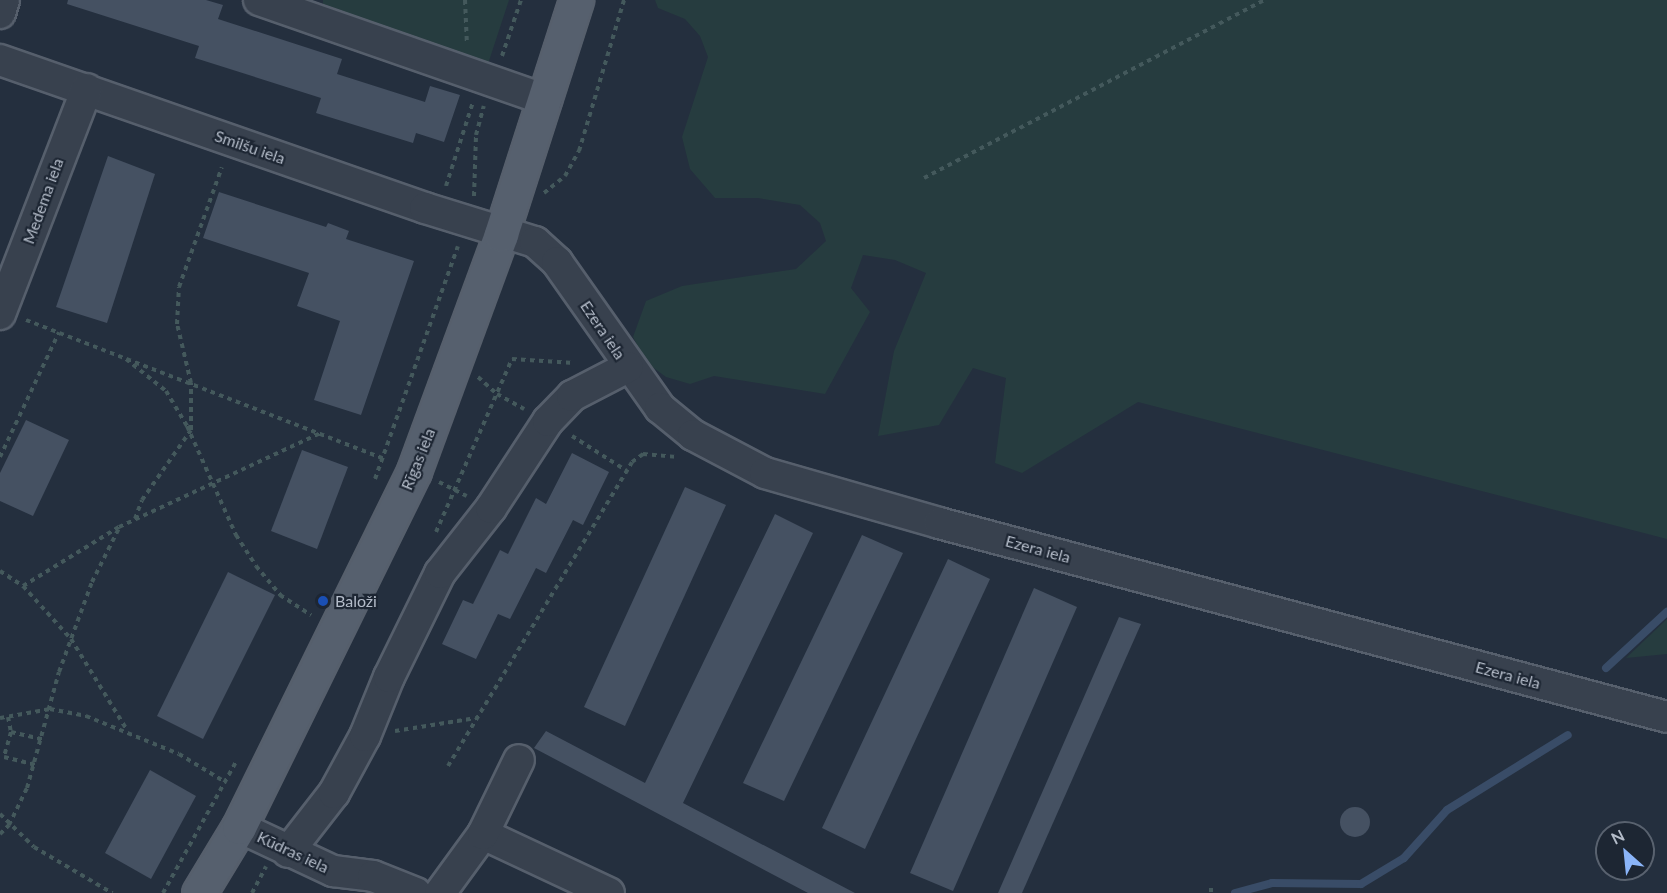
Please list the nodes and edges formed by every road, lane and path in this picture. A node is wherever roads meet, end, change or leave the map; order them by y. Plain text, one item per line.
1 (4, 0) edge
2 (259, 0) edge
3 (465, 0) edge
4 (576, 0) edge
5 (624, 0) edge
6 (1264, 0) edge
7 (0, 13) edge
8 (0, 60) edge
9 (474, 78) junction
10 (87, 89) junction
11 (546, 100) junction
12 (233, 141) junction
13 (924, 178) dead end
14 (438, 212) junction
15 (467, 222) junction
16 (504, 224) junction
17 (1, 312) edge
18 (58, 332) junction
19 (123, 357) junction
20 (628, 367) junction
21 (191, 383) junction
22 (189, 433) junction
23 (321, 433) junction
24 (1, 454) edge
25 (384, 458) junction
26 (686, 459) dead end
27 (212, 482) junction
28 (370, 491) dead end
29 (135, 519) junction
30 (119, 527) junction
31 (0, 571) edge
32 (23, 586) junction
33 (319, 609) dead end
34 (315, 618) junction
35 (311, 625) dead end
36 (71, 639) junction
37 (50, 709) junction
38 (8, 717) junction
39 (1667, 717) edge
40 (0, 718) edge
41 (477, 718) junction
42 (127, 731) junction
43 (11, 732) junction
44 (365, 736) junction
45 (42, 739) junction
46 (242, 752) dead end
47 (519, 760) dead end
48 (36, 765) junction
49 (448, 766) dead end
50 (225, 782) junction
51 (0, 814) edge
52 (9, 825) junction
53 (239, 827) junction
54 (0, 834) edge
55 (483, 834) junction
56 (288, 852) junction
57 (112, 893) edge
58 (163, 893) edge
59 (199, 893) edge
60 (416, 893) edge
61 (440, 893) edge
62 (609, 893) edge

1 - 7 street
2 - 9 street
3 - 9 path
4 - 11 main road, Rīgas iela
5 - 16 path
6 - 13 path
8 - 10 street, Smilšu iela
9 - 11 street
9 - 14 path
10 - 12 street, Smilšu iela
10 - 17 street, Medema iela
11 - 16 main road, Rīgas iela
12 - 14 street, Smilšu iela
12 - 21 path
14 - 15 street, Smilšu iela
15 - 16 street, Smilšu iela
15 - 25 path
16 - 20 street, Ezera iela
16 - 53 main road, Rīgas iela
17 - 18 path
18 - 19 path
18 - 24 path
19 - 21 path
19 - 22 path
20 - 39 street, Ezera iela
20 - 44 street
21 - 22 path
21 - 23 path
22 - 27 path
22 - 29 path
23 - 25 path
23 - 27 path
25 - 28 path
26 - 41 path
27 - 29 path
27 - 34 path
29 - 30 path
30 - 32 path
30 - 36 path
31 - 32 path
32 - 36 path
33 - 34 path
34 - 35 path
36 - 37 path
36 - 42 path
37 - 38 path
37 - 42 path
37 - 45 path
38 - 40 path
38 - 43 path
41 - 44 path
41 - 49 path
42 - 50 path
43 - 45 path
43 - 48 path
44 - 56 street
45 - 48 path
46 - 50 path
47 - 55 street
48 - 52 path
50 - 58 path
51 - 52 path
52 - 54 path
52 - 57 path
53 - 56 street, Kūdras iela
53 - 59 main road, Rīgas iela
55 - 61 street
55 - 62 street
56 - 60 street, Kūdras iela

